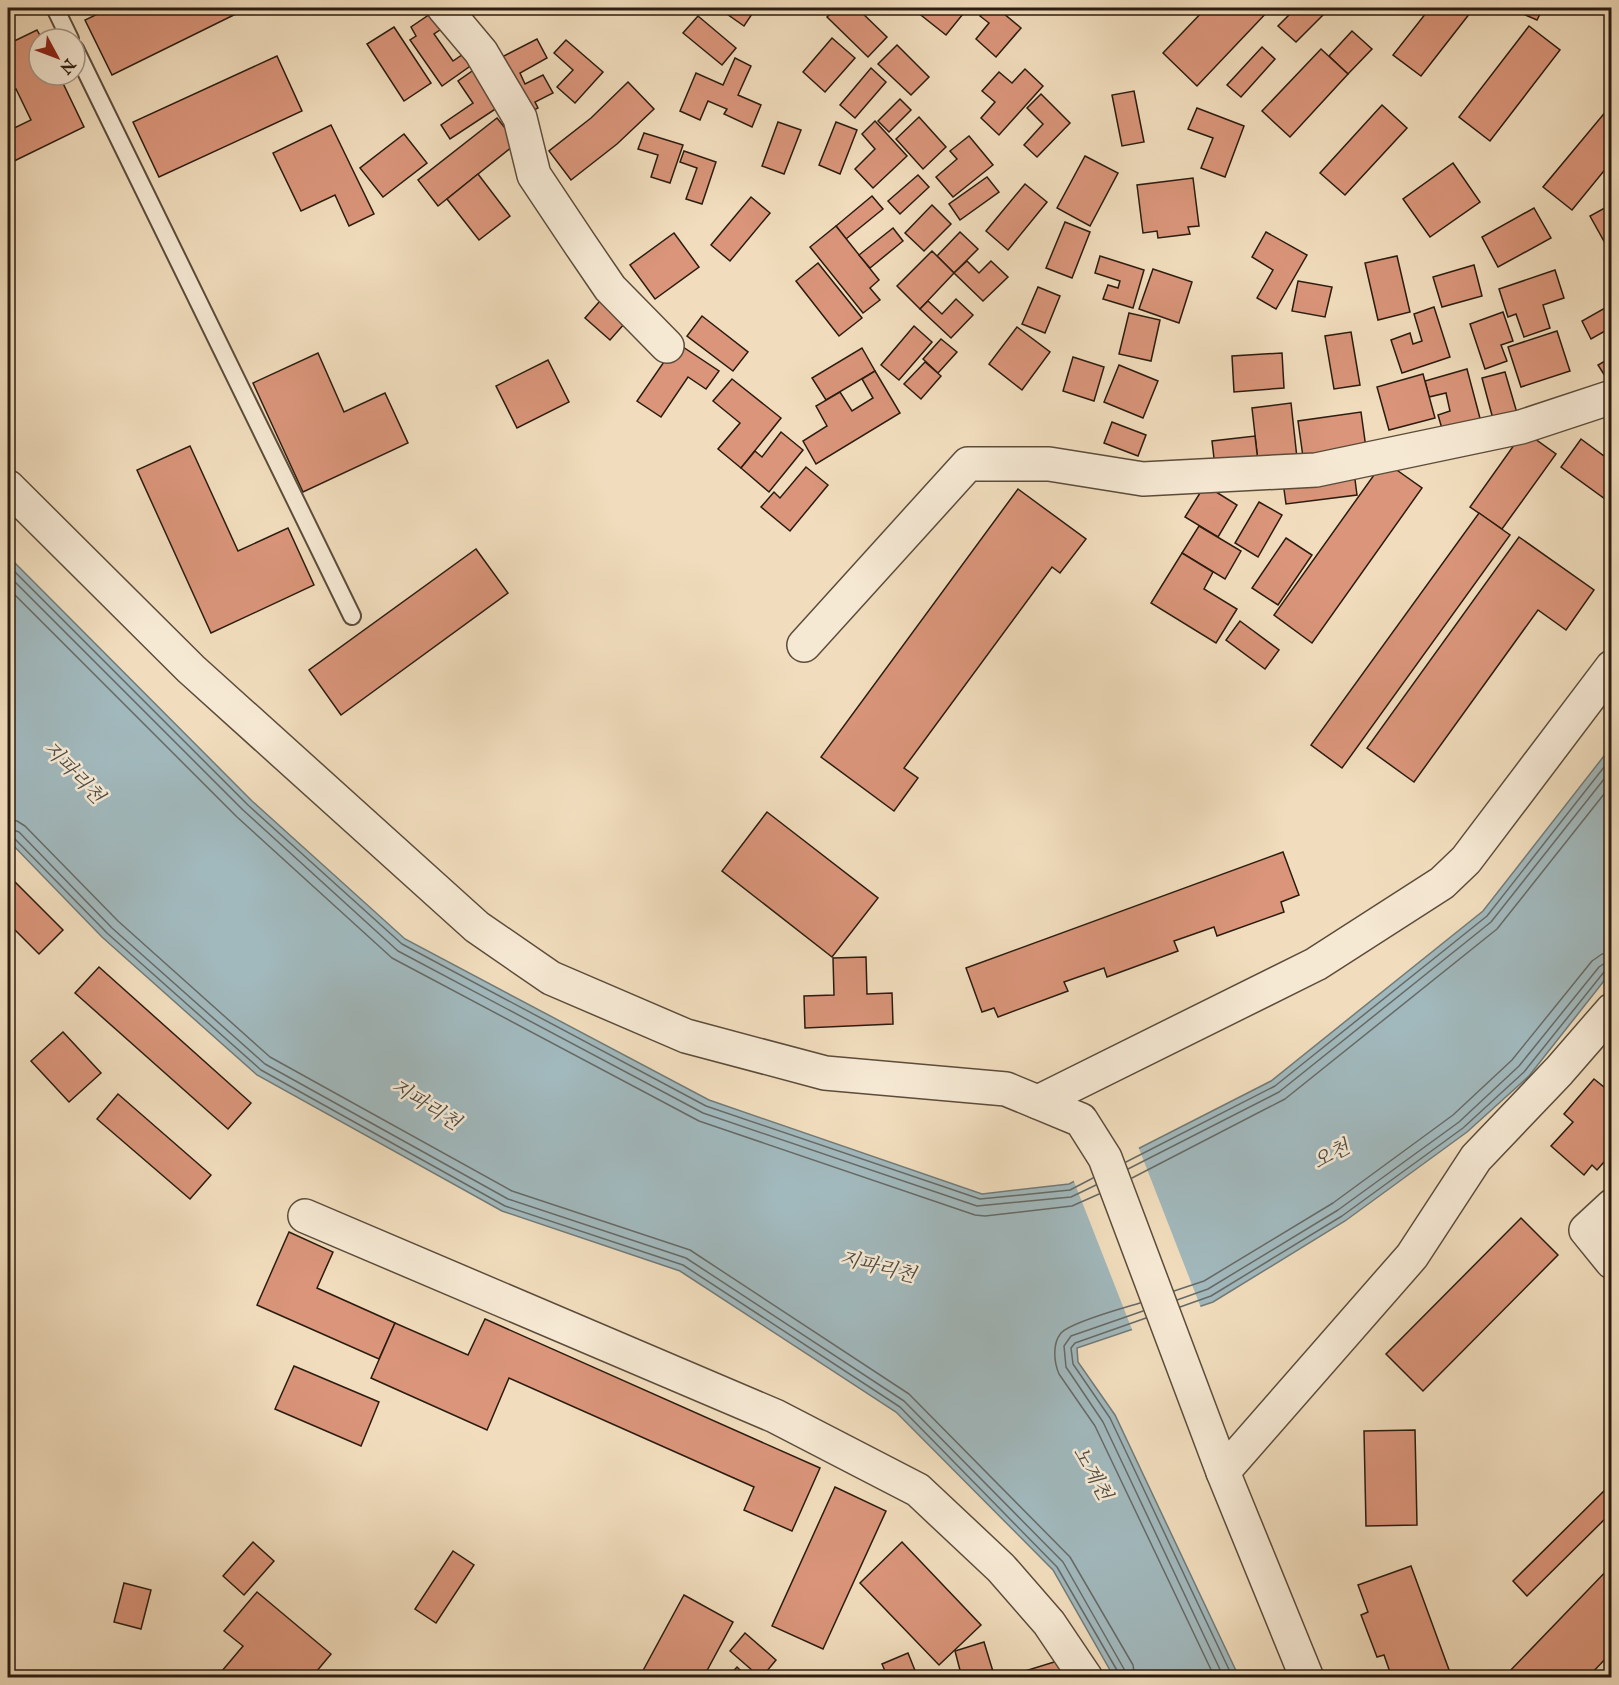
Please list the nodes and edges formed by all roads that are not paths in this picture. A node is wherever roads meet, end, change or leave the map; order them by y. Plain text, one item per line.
1 (55, 8) edge
2 (444, 8) edge
3 (64, 27) edge
4 (87, 74) edge
5 (667, 346) dead end
6 (1611, 397) edge
7 (8, 487) edge
8 (352, 616) dead end
9 (804, 645) dead end
10 (1611, 668) edge
11 (1611, 1010) edge
12 (1038, 1102) junction
13 (1611, 1206) edge
14 (305, 1216) dead end
15 (1611, 1262) edge
16 (1223, 1472) junction
17 (1086, 1677) edge
18 (1307, 1677) edge

1 - 3 lane
2 - 5 street
4 - 8 lane
6 - 9 street
7 - 12 street
10 - 12 street
11 - 16 street
12 - 16 street
13 - 15 street
14 - 17 street
16 - 18 street

